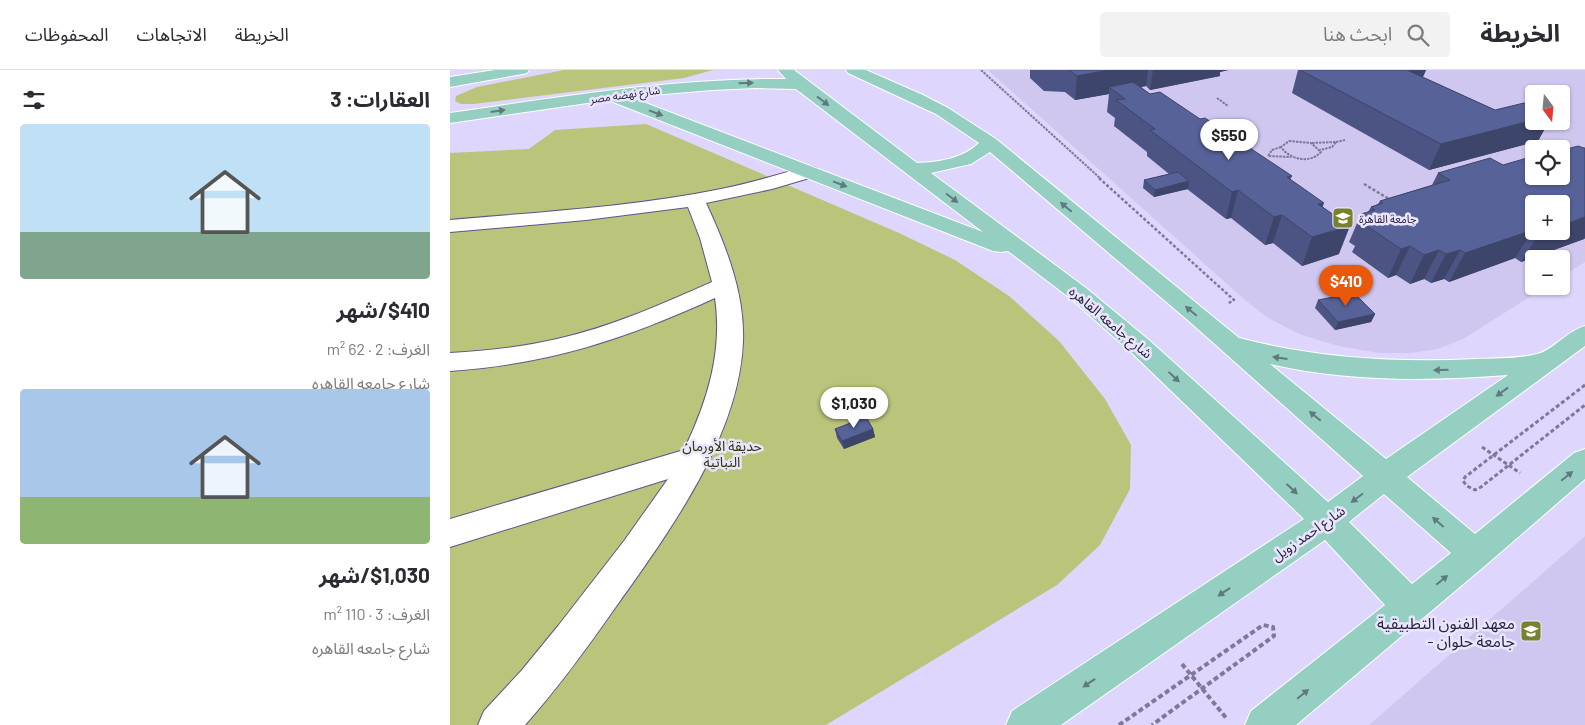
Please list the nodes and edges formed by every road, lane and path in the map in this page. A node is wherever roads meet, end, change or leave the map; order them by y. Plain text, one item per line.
1 (522, 70) edge
2 (728, 70) edge
3 (853, 70) edge
4 (792, 77) edge
5 (454, 83) edge
6 (685, 86) junction
7 (610, 95) junction
8 (1217, 98) dead end
9 (1228, 106) dead end
10 (450, 118) edge
11 (1345, 140) dead end
12 (1336, 142) junction
13 (990, 143) junction
14 (1311, 143) junction
15 (1281, 147) junction
16 (1320, 150) junction
17 (1268, 156) junction
18 (1293, 156) junction
19 (1261, 158) edge
20 (913, 169) junction
21 (809, 172) junction
22 (1364, 184) dead end
23 (1389, 199) edge
24 (695, 200) junction
25 (450, 226) edge
26 (1032, 259) junction
27 (723, 286) junction
28 (1585, 334) edge
29 (1228, 343) junction
30 (450, 362) edge
31 (1542, 363) junction
32 (1585, 385) edge
33 (1585, 405) edge
34 (1453, 428) junction
35 (1494, 455) junction
36 (696, 458) junction
37 (1585, 461) edge
38 (1508, 465) junction
39 (1385, 476) junction
40 (1548, 491) junction
41 (1326, 521) junction
42 (450, 533) edge
43 (1475, 554) junction
44 (1410, 606) junction
45 (1160, 636) junction
46 (1190, 674) junction
47 (1202, 688) junction
48 (498, 725) edge
49 (1026, 725) edge
50 (1119, 725) edge
51 (1152, 725) edge
52 (1232, 725) edge
53 (1265, 725) edge

1 - 5 main road
2 - 6 main road
3 - 13 main road
6 -> 4 main road, شارع نهضه مصر
4 -> 20 main road, شارع جامعه القاهره
6 - 7 main road, شارع نهضه مصر
10 -> 7 main road, شارع نهضه مصر
7 -> 21 main road
8 - 9 path
11 - 12 path
12 - 14 path
12 - 16 path
13 - 20 main road
29 -> 13 main road
14 - 15 path
14 - 16 path
15 - 17 path
15 - 18 path
16 - 18 path
17 - 18 path
17 - 19 path
20 -> 26 main road, شارع جامعه القاهره
21 - 24 street
21 -> 26 main road
22 - 23 path
24 - 25 street
24 - 27 street
26 -> 41 main road, شارع جامعه القاهره
27 - 30 street
27 - 36 street
28 - 31 main road, شارع احمد زويل
31 -> 29 main road
39 -> 29 main road
31 -> 34 main road, شارع احمد زويل
32 - 35 path
33 - 38 path
34 - 35 path
34 - 39 main road, شارع احمد زويل
35 - 38 path
35 - 38 path
36 - 42 street
36 - 48 street
40 -> 37 main road
38 - 40 path
39 -> 41 main road, شارع احمد زويل
43 -> 39 main road
40 - 43 main road
41 - 44 main road, شارع جامعه القاهره
41 -> 45 main road, شارع احمد زويل
44 -> 43 main road
53 -> 44 main road
45 - 46 path
45 -> 49 main road, شارع احمد زويل
46 - 47 path
46 - 47 path
46 - 50 path
47 - 51 path
47 - 52 path

